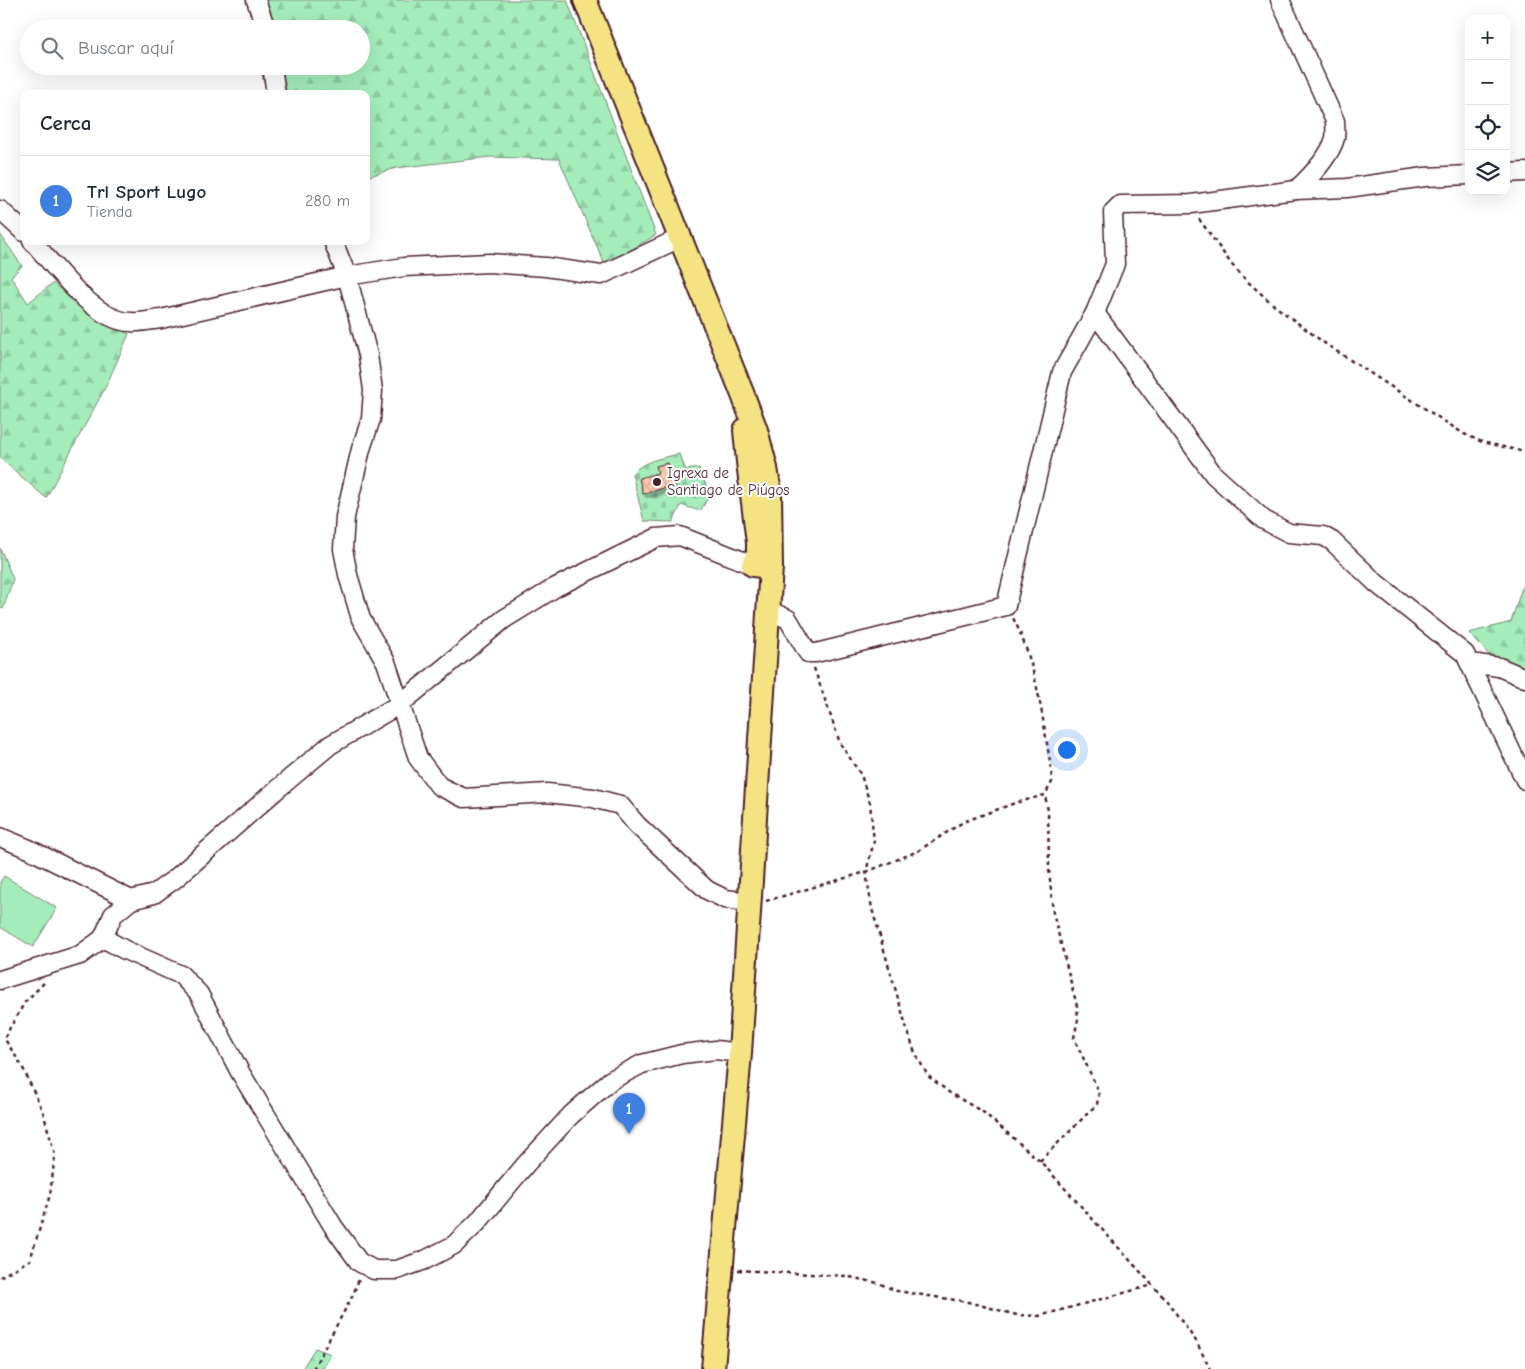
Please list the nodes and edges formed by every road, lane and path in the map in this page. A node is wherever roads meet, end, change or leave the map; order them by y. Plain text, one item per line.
1 (256, 0) edge
2 (585, 0) edge
3 (1280, 0) edge
4 (263, 20) edge
5 (273, 75) edge
6 (275, 90) edge
7 (1525, 172) edge
8 (1510, 173) edge
9 (1465, 174) edge
10 (1296, 190) junction
11 (1193, 204) junction
12 (0, 210) edge
13 (20, 228) edge
14 (680, 238) junction
15 (36, 245) edge
16 (335, 245) edge
17 (347, 276) junction
18 (1094, 313) junction
19 (1525, 452) edge
20 (762, 566) junction
21 (1006, 606) junction
22 (768, 610) junction
23 (808, 653) junction
24 (1470, 663) junction
25 (1525, 678) edge
26 (400, 704) junction
27 (1525, 780) edge
28 (1045, 795) junction
29 (0, 838) edge
30 (866, 872) junction
31 (132, 900) junction
32 (750, 902) junction
33 (104, 938) junction
34 (61, 961) junction
35 (0, 980) edge
36 (740, 1053) junction
37 (1040, 1162) junction
38 (365, 1265) junction
39 (722, 1269) junction
40 (0, 1277) edge
41 (1152, 1285) junction
42 (313, 1369) edge
43 (713, 1369) edge
44 (1210, 1369) edge

1 - 4 street
2 - 14 main road
3 - 10 street
5 - 6 street
7 - 8 street
9 - 10 street
10 - 11 street
11 - 18 street
11 - 19 path
12 - 13 street
14 - 17 street
14 - 20 main road
15 - 17 street
16 - 17 street
17 - 26 street
18 - 21 street
18 - 24 street
20 - 22 main road
20 - 26 street
21 - 23 street
21 - 28 path
22 - 23 street
22 - 32 main road
23 - 30 path
24 - 25 street
24 - 27 street
26 - 31 street
26 - 32 street
28 - 30 path
28 - 37 path
29 - 31 street
30 - 32 path
30 - 37 path
31 - 33 street
32 - 36 main road
33 - 34 street
33 - 38 street
34 - 35 street
34 - 40 path
36 - 38 street
36 - 39 main road
37 - 41 path
38 - 42 path
39 - 41 path
39 - 43 main road
41 - 44 path

